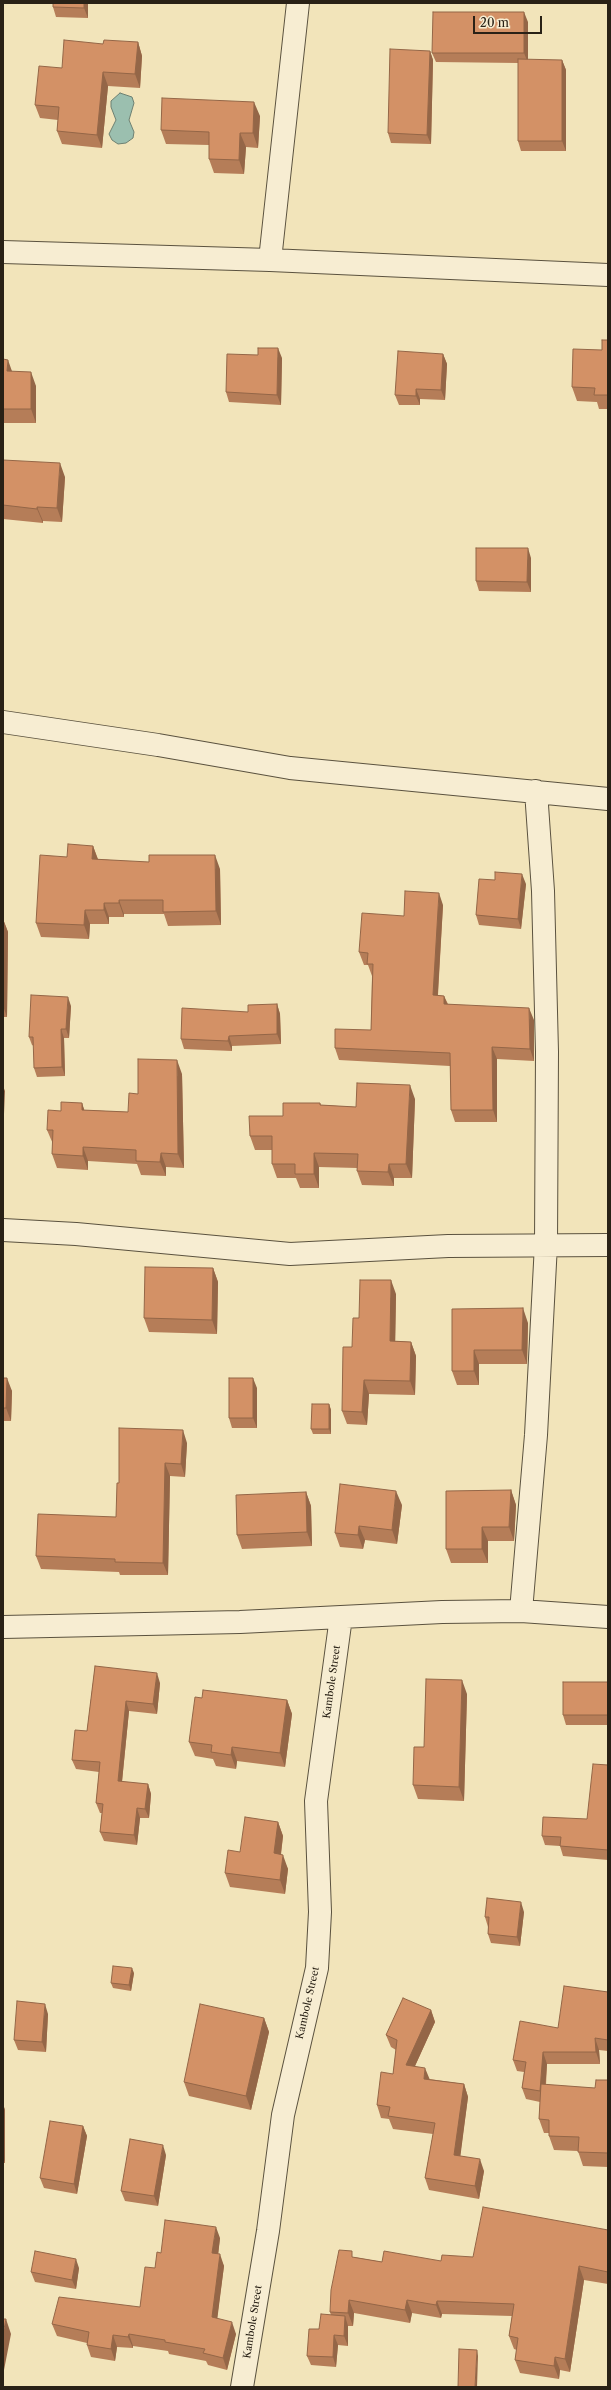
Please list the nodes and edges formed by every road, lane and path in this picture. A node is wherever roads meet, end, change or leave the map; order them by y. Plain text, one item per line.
1 (298, 3) edge
2 (3, 252) edge
3 (270, 260) junction
4 (608, 275) edge
5 (3, 722) edge
6 (536, 791) junction
7 (608, 799) edge
8 (3, 1230) edge
9 (546, 1244) junction
10 (608, 1245) edge
11 (521, 1611) junction
12 (341, 1617) junction
13 (608, 1617) edge
14 (3, 1627) edge
15 (242, 2387) edge

1 - 3 street
2 - 3 street
3 - 4 street
5 - 6 street
6 - 7 street
6 - 9 street
8 - 9 street
9 - 10 street
9 - 11 street
11 - 12 street
11 - 13 street
12 - 14 street
12 - 15 street, Kambole Street

